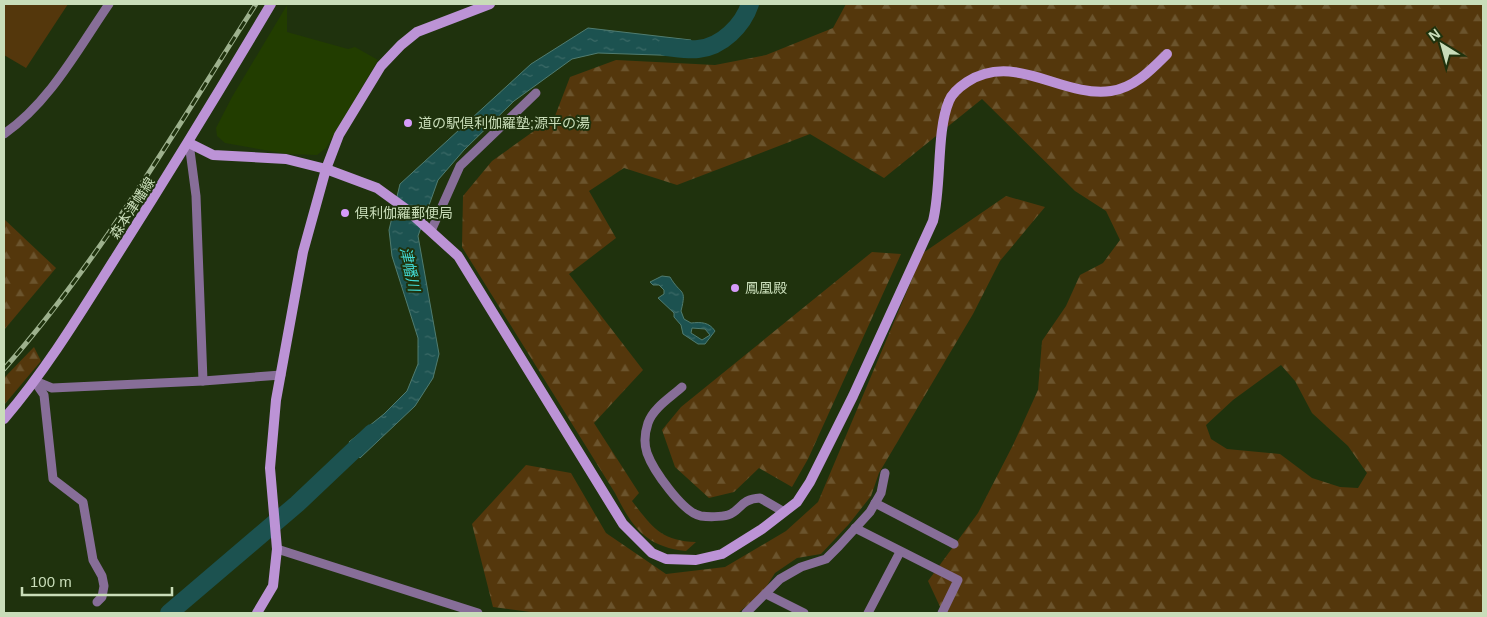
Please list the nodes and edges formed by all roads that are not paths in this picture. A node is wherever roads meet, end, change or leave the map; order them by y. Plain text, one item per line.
1 (109, 4) edge
2 (271, 4) edge
3 (490, 4) edge
4 (1167, 54) dead end
5 (536, 94) dead end
6 (4, 134) edge
7 (189, 144) junction
8 (326, 169) junction
9 (431, 230) junction
10 (281, 375) junction
11 (35, 381) junction
12 (203, 381) junction
13 (682, 387) dead end
14 (4, 419) edge
15 (886, 473) dead end
16 (875, 503) junction
17 (784, 512) junction
18 (855, 528) junction
19 (954, 544) dead end
20 (277, 549) junction
21 (900, 552) junction
22 (766, 594) junction
23 (97, 602) dead end
24 (257, 613) edge
25 (478, 613) edge
26 (746, 613) edge
27 (804, 613) edge
28 (868, 613) edge
29 (942, 613) edge

1 - 6 street
2 - 7 street, 森本津幡線
3 - 8 street
4 - 17 street
5 - 9 street
7 - 8 street
7 - 11 street, 森本津幡線
7 - 12 street
8 - 9 street
8 - 10 street
9 - 17 street
10 - 12 street
10 - 20 street
11 - 12 street
11 - 14 street, 森本津幡線
11 - 23 street
13 - 17 street
15 - 16 street
16 - 18 street
16 - 19 street
18 - 21 street
18 - 22 street
20 - 24 street
20 - 25 street
21 - 28 street
21 - 29 street
22 - 26 street
22 - 27 street

